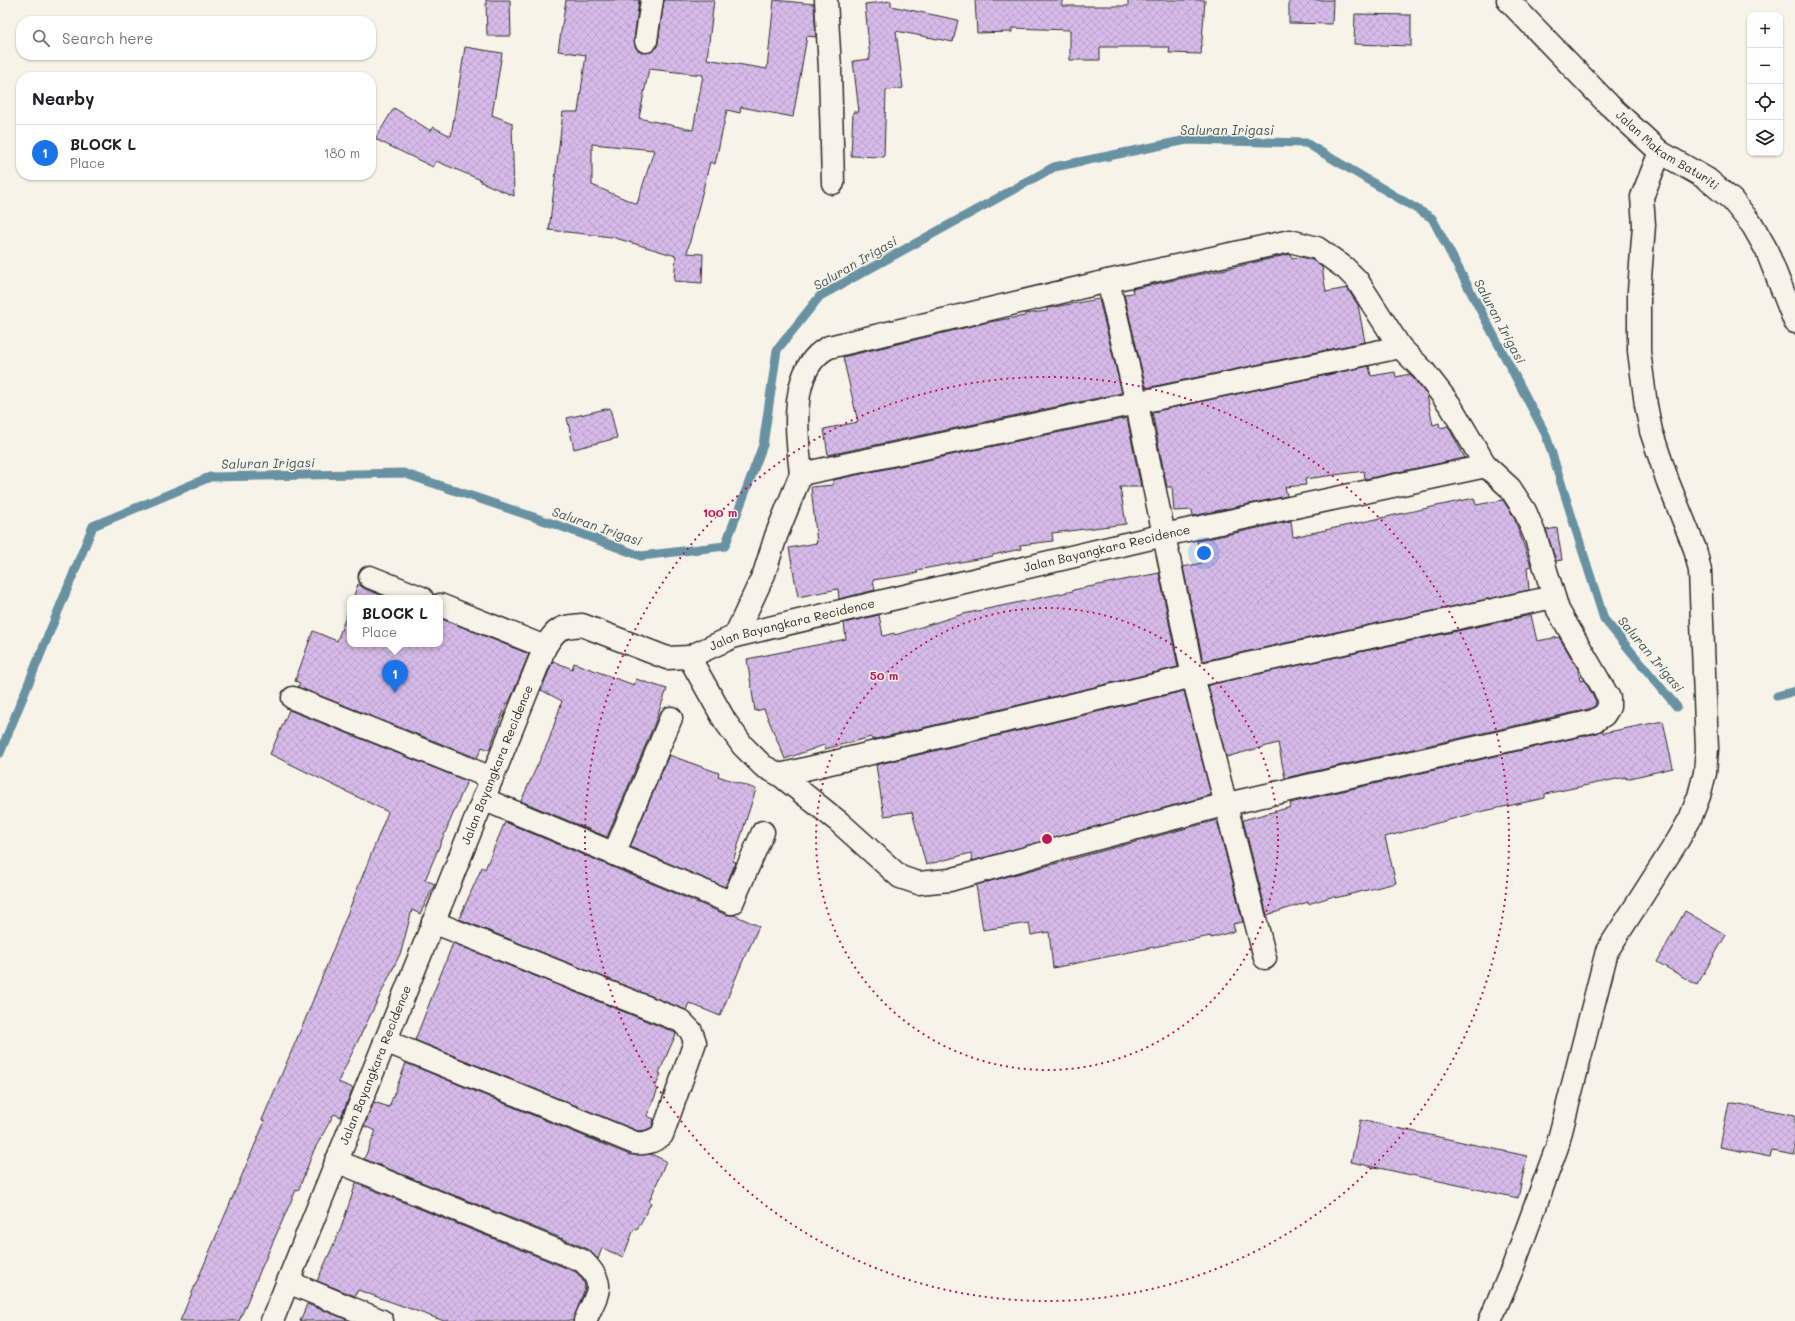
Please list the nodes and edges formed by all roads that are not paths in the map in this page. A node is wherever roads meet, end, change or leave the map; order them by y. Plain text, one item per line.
1 (652, 0) edge
2 (826, 0) edge
3 (1508, 0) edge
4 (646, 41) dead end
5 (1660, 152) junction
6 (833, 183) dead end
7 (1108, 281) junction
8 (1795, 322) edge
9 (1400, 347) junction
10 (1137, 404) junction
11 (1486, 466) junction
12 (801, 474) junction
13 (1164, 535) junction
14 (370, 577) dead end
15 (415, 595) edge
16 (1553, 597) junction
17 (443, 606) edge
18 (735, 636) junction
19 (545, 647) junction
20 (689, 657) junction
21 (1193, 676) junction
22 (293, 698) dead end
23 (671, 718) dead end
24 (780, 775) junction
25 (492, 778) junction
26 (483, 799) junction
27 (1227, 804) junction
28 (762, 832) dead end
29 (614, 854) junction
30 (433, 922) junction
31 (1265, 958) dead end
32 (385, 1041) junction
33 (336, 1161) junction
34 (288, 1282) junction
35 (272, 1321) edge
36 (382, 1321) edge
37 (585, 1321) edge
38 (1490, 1321) edge

1 - 4 street
2 - 6 street
3 - 5 street, Jalan Makam Baturiti
5 - 8 street, Jalan Makam Baturiti
5 - 38 street
7 - 9 street
7 - 10 street
7 - 12 street
9 - 10 street
9 - 11 street
10 - 12 street
10 - 13 street
11 - 13 street, Jalan Bayangkara Recidence
11 - 16 street
12 - 18 street
13 - 18 street, Jalan Bayangkara Recidence
13 - 21 street
14 - 15 street
16 - 21 street
16 - 27 street
17 - 19 street
18 - 20 street, Jalan Bayangkara Recidence
19 - 20 street, Jalan Bayangkara Recidence
19 - 25 street, Jalan Bayangkara Recidence
20 - 24 street
21 - 24 street
21 - 27 street
22 - 25 street
23 - 29 street
24 - 27 street
25 - 26 street, Jalan Bayangkara Recidence
26 - 29 street
26 - 30 street, Jalan Bayangkara Recidence
27 - 31 street
28 - 29 street
30 - 32 street, Jalan Bayangkara Recidence
30 - 32 street
32 - 33 street, Jalan Bayangkara Recidence
33 - 34 street, Jalan Bayangkara Recidence
33 - 37 street
34 - 35 street, Jalan Bayangkara Recidence
34 - 36 street

